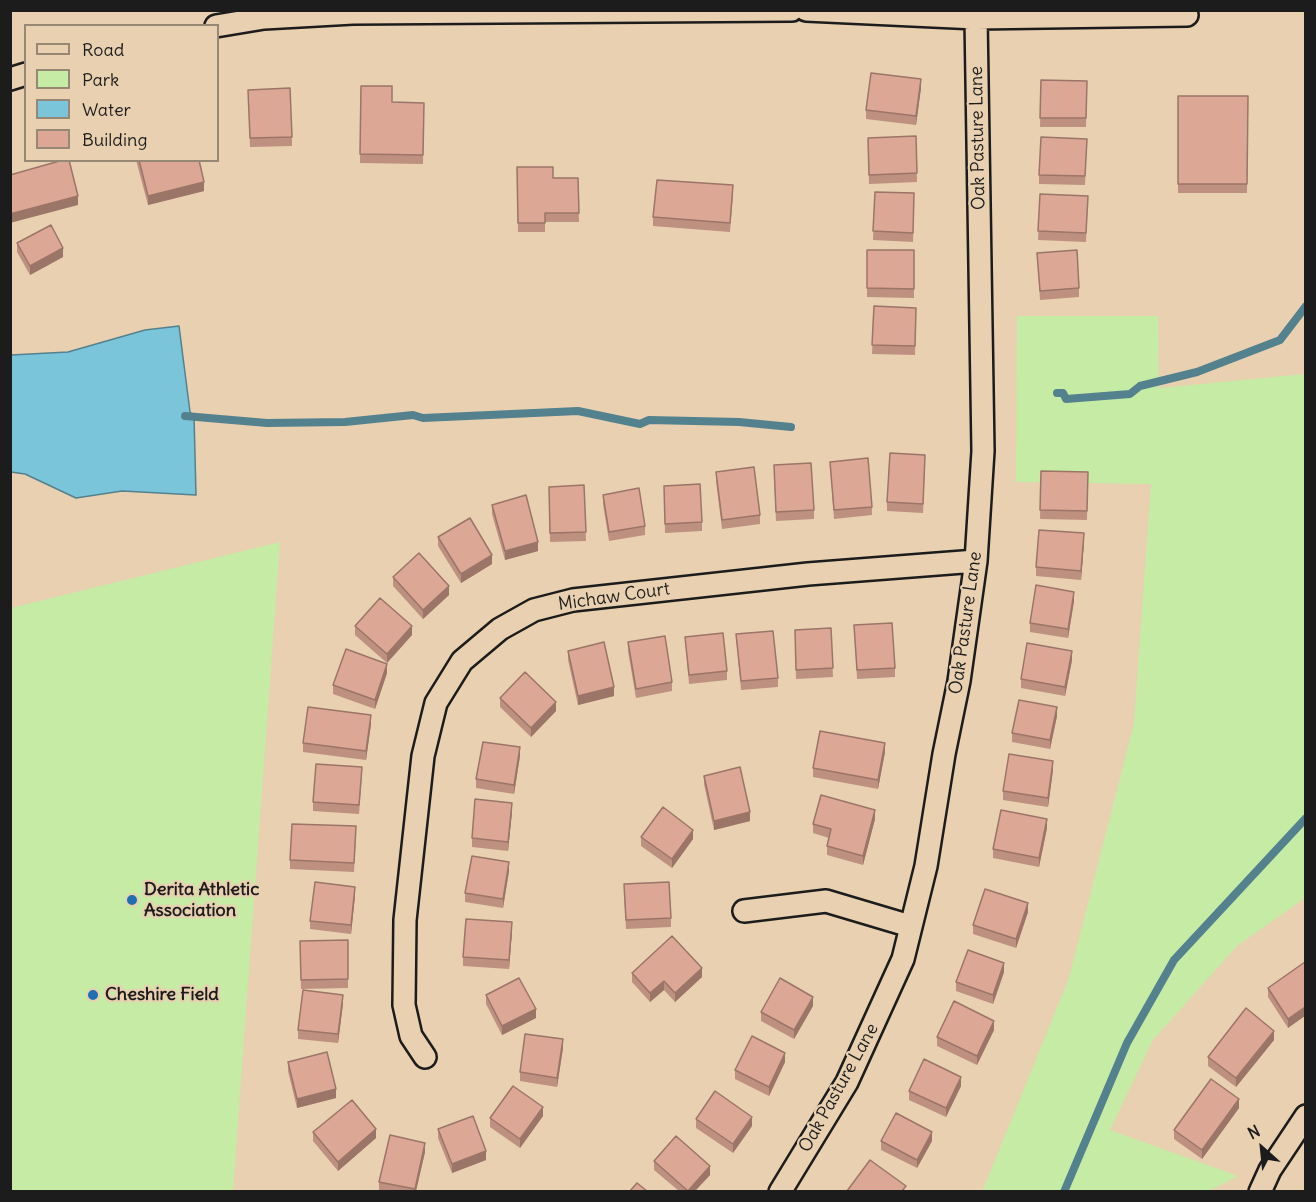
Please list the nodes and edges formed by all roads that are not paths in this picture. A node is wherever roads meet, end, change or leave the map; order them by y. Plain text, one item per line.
1 (792, 10) edge
2 (806, 10) edge
3 (1187, 15) dead end
4 (976, 18) junction
5 (219, 26) edge
6 (976, 561) junction
7 (744, 911) dead end
8 (910, 926) junction
9 (425, 1057) dead end
10 (1305, 1116) edge
11 (780, 1191) edge
12 (1260, 1191) edge

1 - 5 street
2 - 4 street
3 - 4 street
4 - 6 street, Oak Pasture Lane
6 - 8 street, Oak Pasture Lane
6 - 9 street, Michaw Court
7 - 8 street
8 - 11 street, Oak Pasture Lane
10 - 12 street

